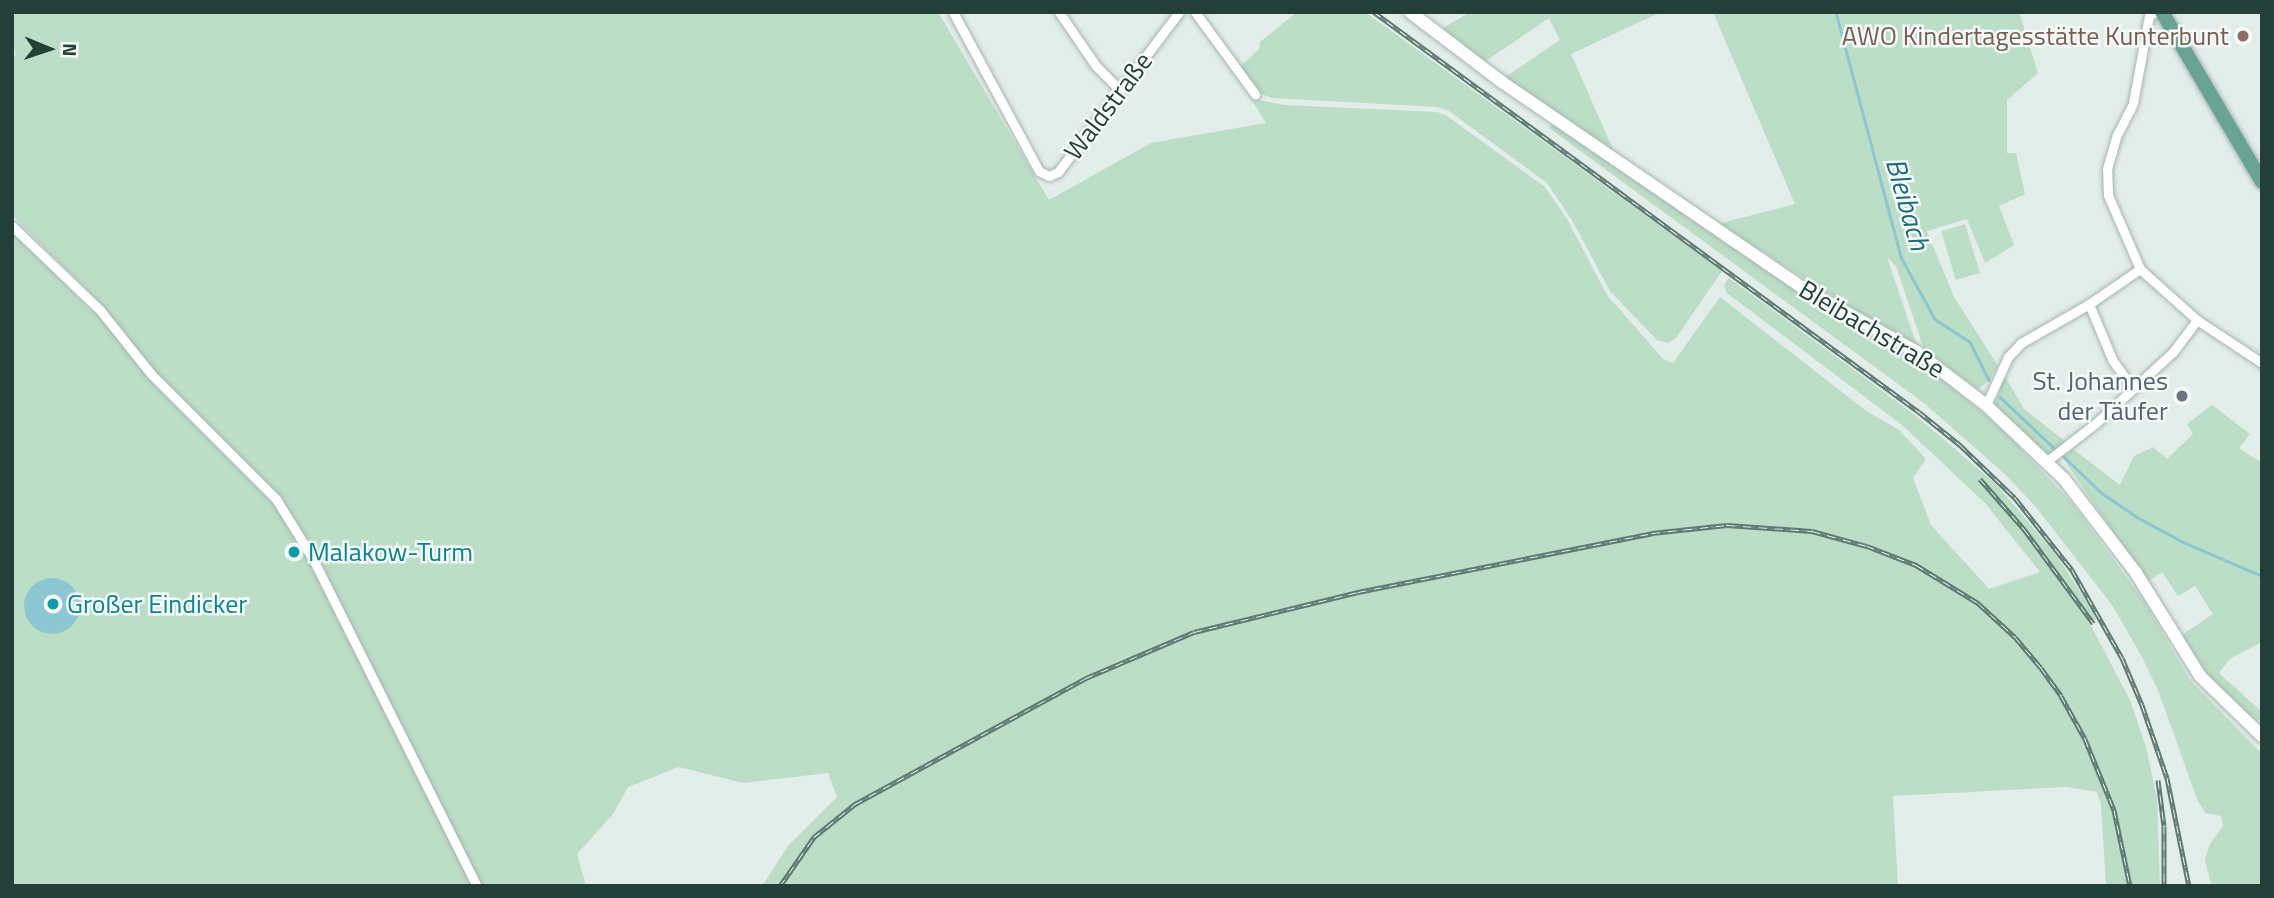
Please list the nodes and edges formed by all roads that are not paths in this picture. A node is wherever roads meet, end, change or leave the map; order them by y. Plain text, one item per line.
1 (953, 12) edge
2 (1059, 12) edge
3 (1179, 12) edge
4 (1195, 12) edge
5 (1410, 12) edge
6 (2155, 12) edge
7 (2162, 12) edge
8 (1120, 90) junction
9 (1255, 94) dead end
10 (2262, 182) edge
11 (12, 226) edge
12 (2140, 269) junction
13 (2089, 304) junction
14 (2197, 320) junction
15 (2262, 362) edge
16 (2133, 389) junction
17 (1986, 405) junction
18 (2051, 458) junction
19 (2262, 736) edge
20 (477, 886) edge

1 - 8 street, Waldstraße
2 - 8 street
3 - 8 street, Waldstraße
4 - 9 street
5 - 17 main road, Bleibachstraße
6 - 12 street
7 - 10 main road
11 - 20 street
12 - 13 street
12 - 14 street
13 - 16 street
13 - 17 street
14 - 15 street
14 - 16 street
16 - 18 street
17 - 18 main road, Bleibachstraße
18 - 19 main road, Bleibachstraße

